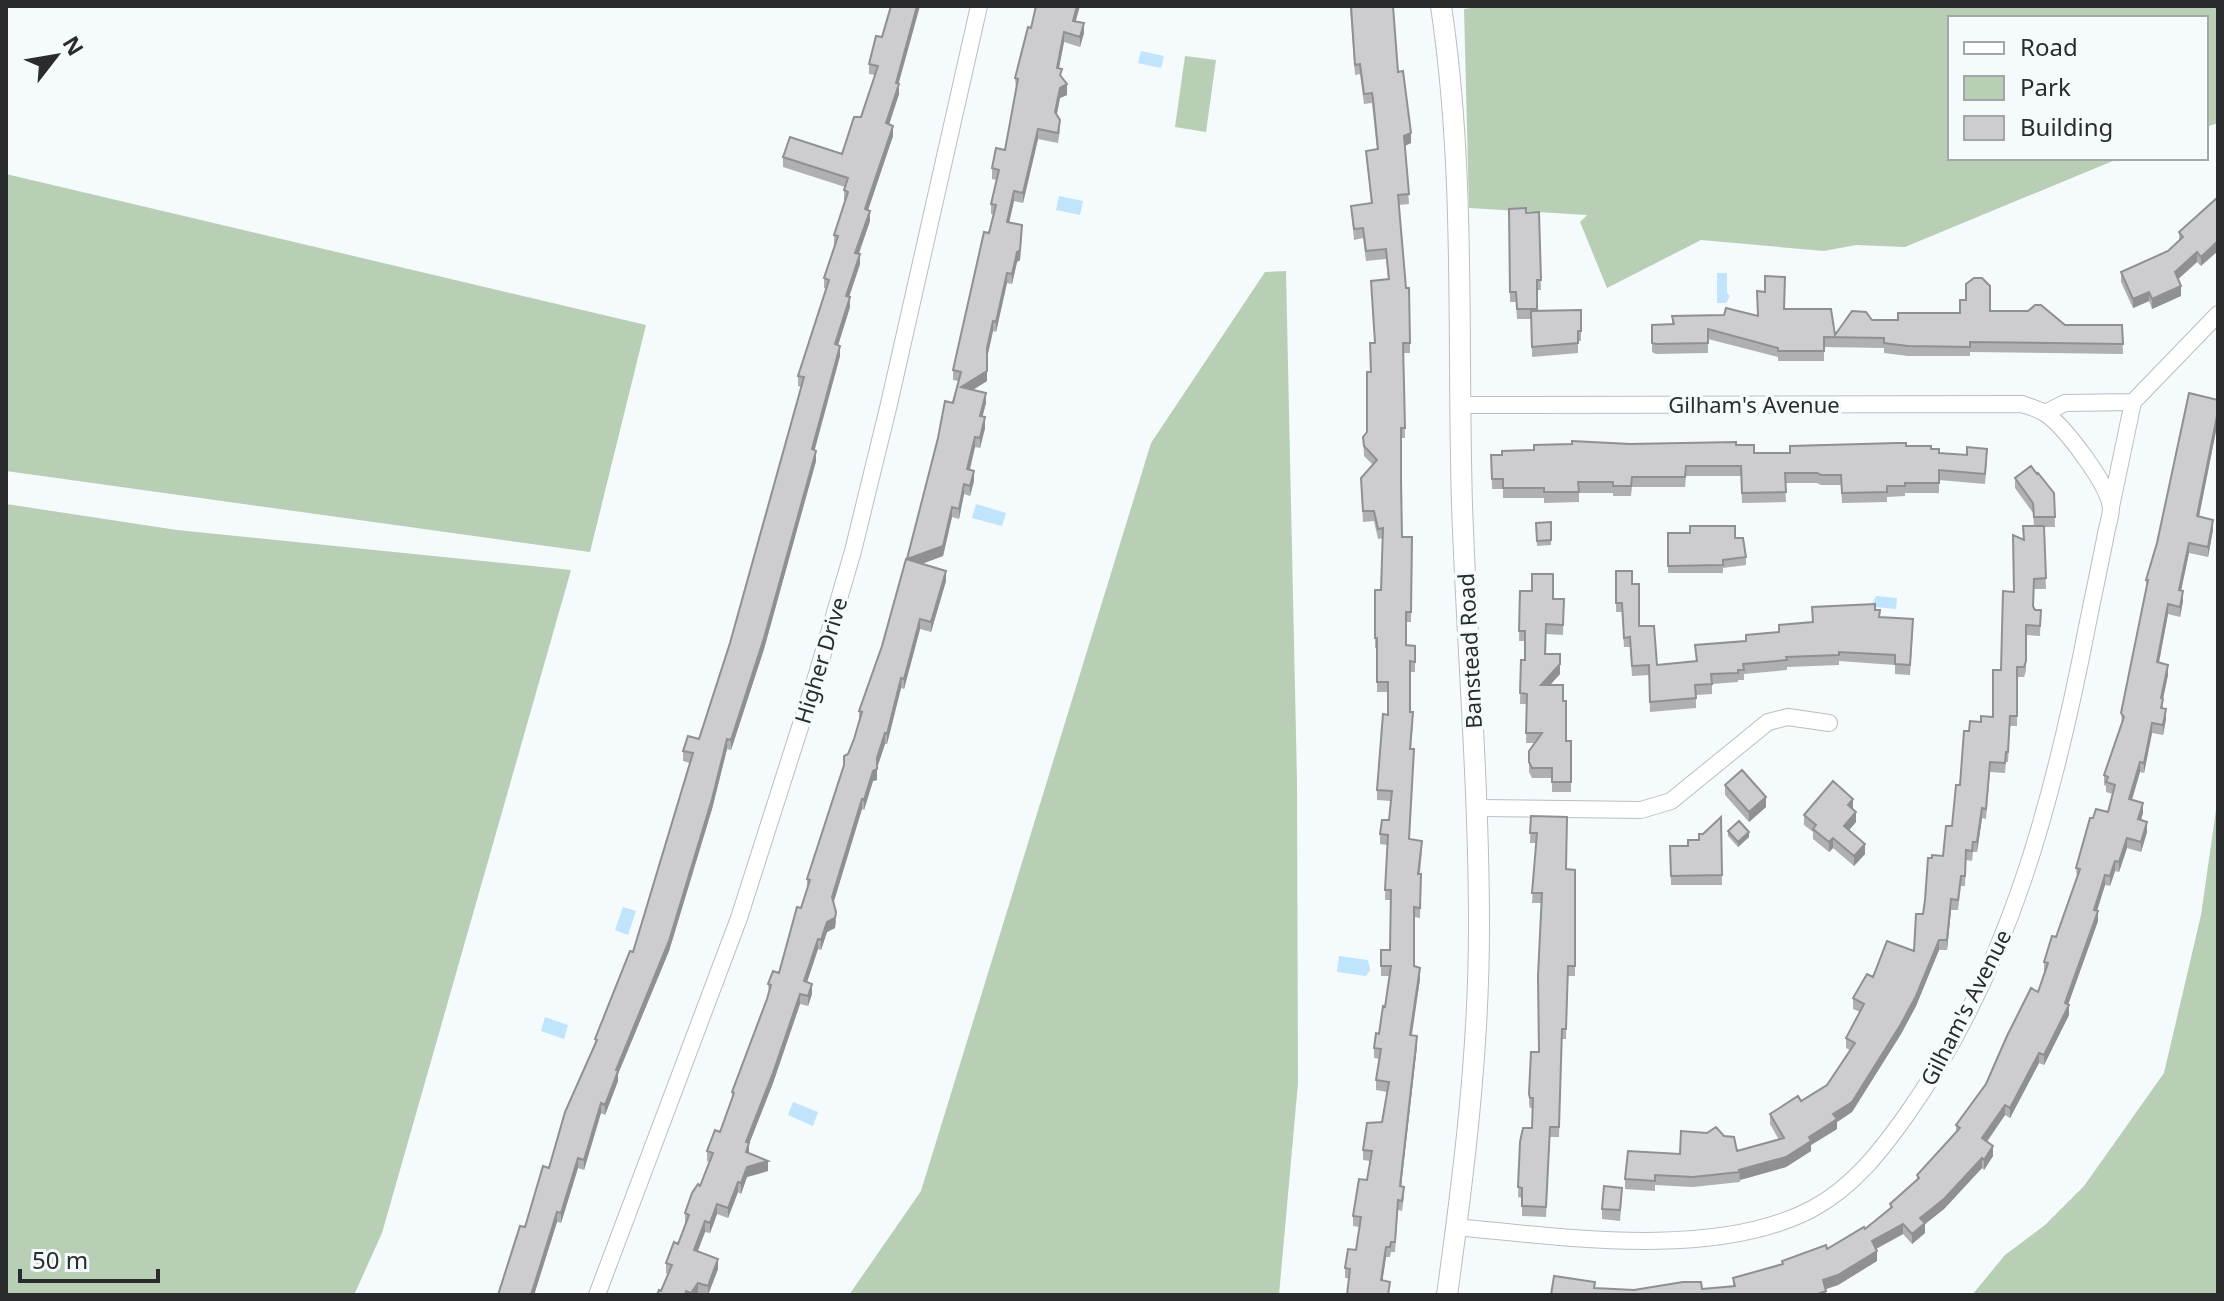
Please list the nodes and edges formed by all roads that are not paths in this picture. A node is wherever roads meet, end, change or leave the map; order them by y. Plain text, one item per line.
1 (979, 6) edge
2 (1441, 6) edge
3 (2218, 314) edge
4 (2133, 402) junction
5 (1461, 405) junction
6 (2045, 413) junction
7 (2111, 507) junction
8 (1829, 723) dead end
9 (1476, 808) junction
10 (1456, 1227) junction
11 (597, 1295) edge
12 (1447, 1295) edge

1 - 11 street, Higher Drive
2 - 5 street, Banstead Road
3 - 4 street
4 - 6 street, Gilham's Avenue
4 - 7 street, Gilham's Avenue
5 - 6 street, Gilham's Avenue
5 - 9 street, Banstead Road
6 - 7 street
7 - 10 street, Gilham's Avenue
8 - 9 street
9 - 10 street, Banstead Road
10 - 12 street, Banstead Road

